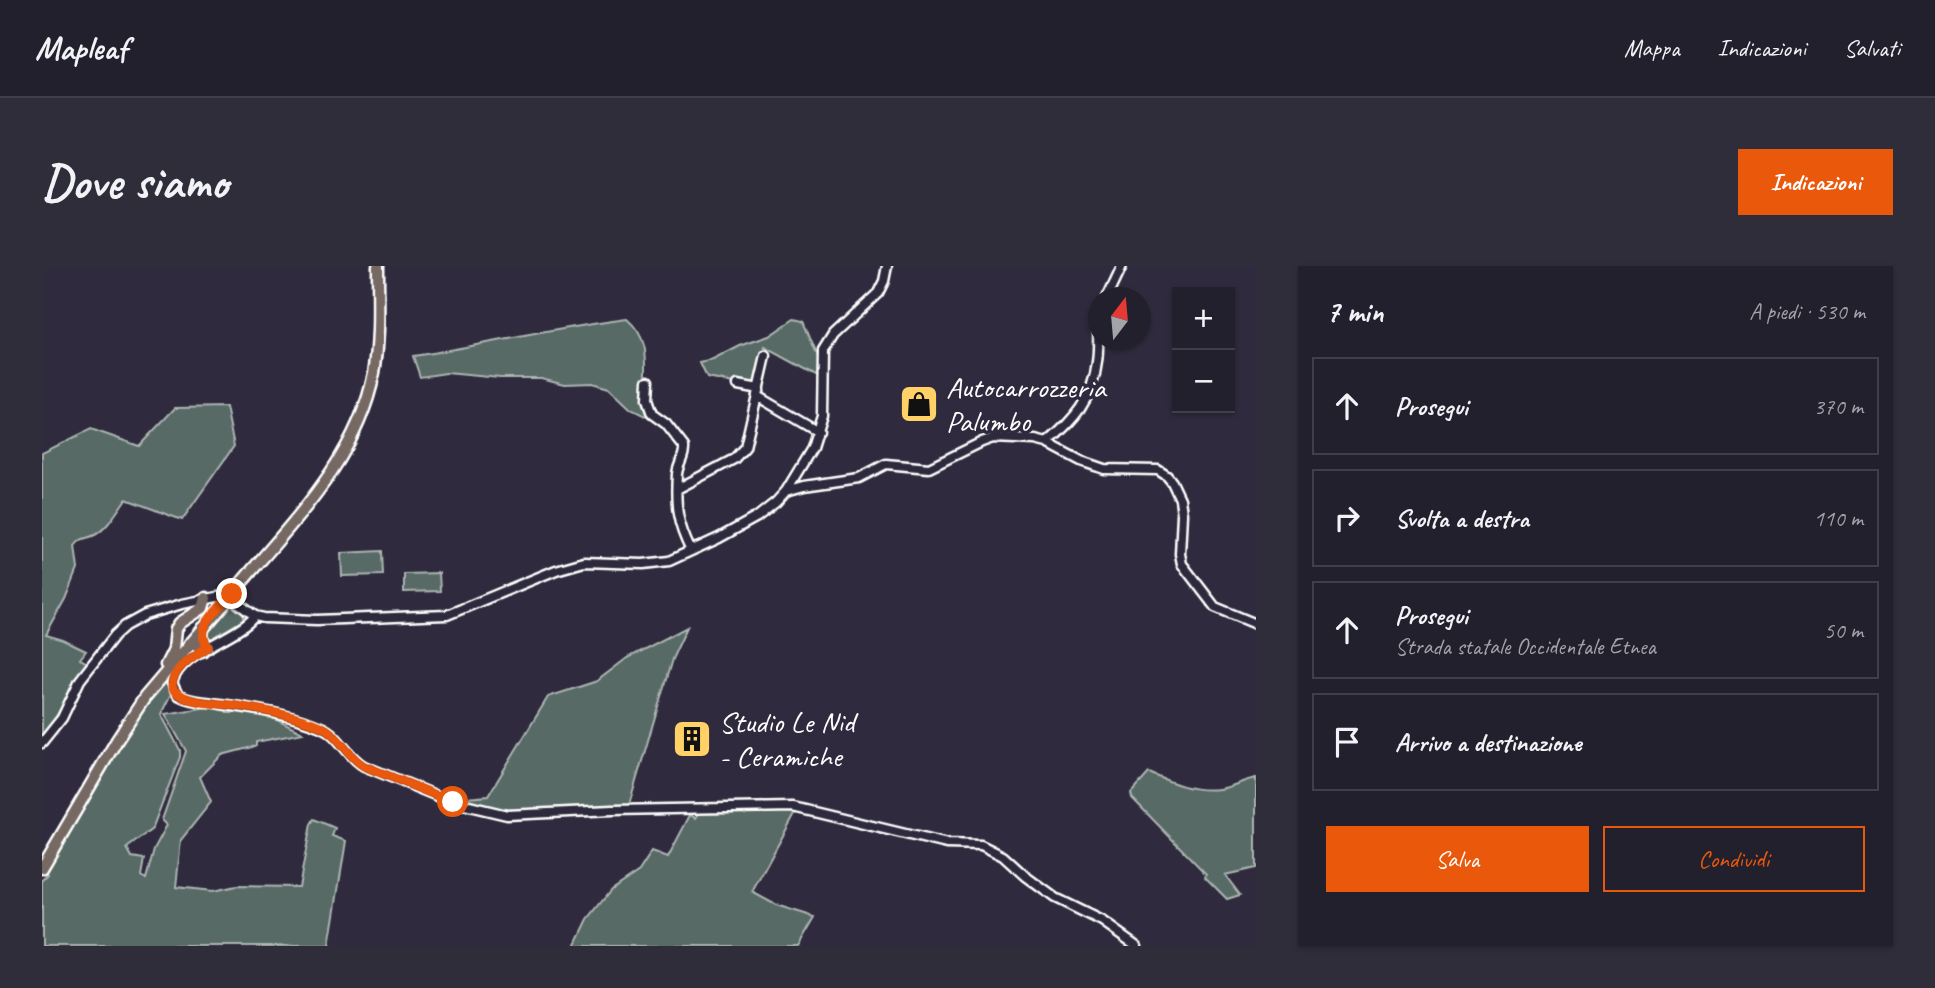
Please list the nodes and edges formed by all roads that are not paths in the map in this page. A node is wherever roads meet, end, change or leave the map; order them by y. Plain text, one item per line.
1 (378, 266) edge
2 (887, 266) edge
3 (1122, 266) edge
4 (1112, 287) edge
5 (1097, 350) edge
6 (766, 356) dead end
7 (648, 381) dead end
8 (738, 385) dead end
9 (758, 392) junction
10 (818, 432) junction
11 (1047, 443) junction
12 (677, 489) junction
13 (786, 491) junction
14 (691, 551) junction
15 (206, 598) junction
16 (255, 617) junction
17 (180, 623) junction
18 (1256, 624) edge
19 (203, 628) junction
20 (192, 640) junction
21 (205, 649) junction
22 (158, 681) junction
23 (42, 743) edge
24 (42, 868) edge
25 (1137, 946) edge

1 - 19 main road
2 - 10 street
3 - 4 street
5 - 11 street
6 - 9 street
7 - 12 street
8 - 9 street
9 - 10 street
9 - 12 street
10 - 13 street
11 - 13 street
11 - 18 street
12 - 14 street
13 - 14 street
14 - 16 street
15 - 16 street
15 - 17 main road
15 - 23 street
16 - 21 street
17 - 20 main road
17 - 22 main road
19 - 20 main road
19 - 21 main road
20 - 21 main road
20 - 22 main road
21 - 25 street
22 - 24 main road

